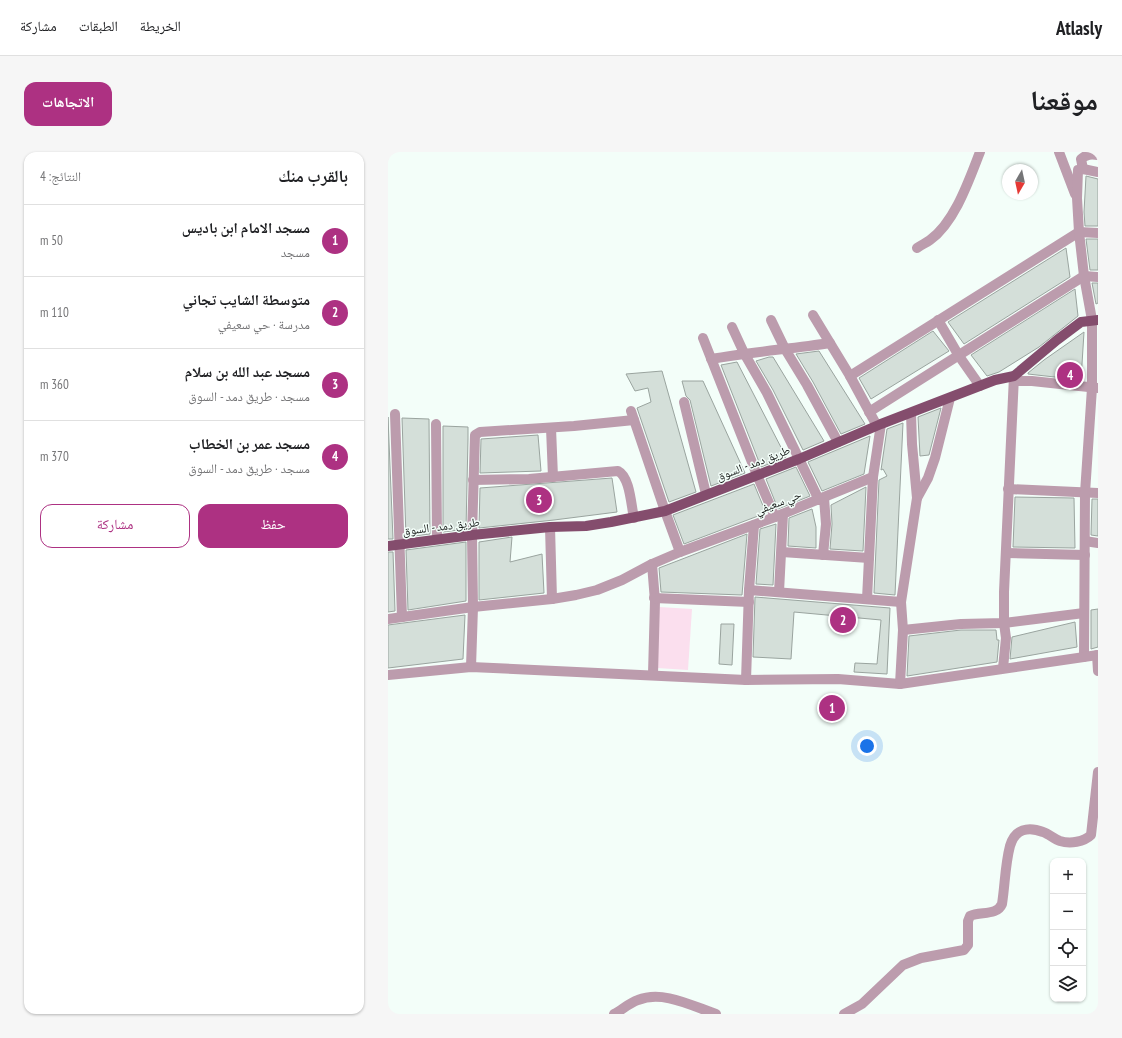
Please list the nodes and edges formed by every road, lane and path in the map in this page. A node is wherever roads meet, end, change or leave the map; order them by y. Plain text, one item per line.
1 (980, 152) edge
2 (1059, 152) edge
3 (1098, 155) edge
4 (1083, 169) junction
5 (1098, 172) edge
6 (1077, 198) junction
7 (1078, 232) junction
8 (1098, 233) edge
9 (917, 248) dead end
10 (1084, 276) junction
11 (1098, 277) edge
12 (813, 315) dead end
13 (771, 320) dead end
14 (938, 320) junction
15 (1095, 320) edge
16 (732, 327) dead end
17 (703, 338) dead end
18 (830, 343) junction
19 (785, 349) junction
20 (744, 353) junction
21 (959, 356) junction
22 (711, 359) junction
23 (850, 376) junction
24 (1014, 379) junction
25 (980, 386) junction
26 (1095, 388) edge
27 (950, 398) junction
28 (684, 402) dead end
29 (869, 412) junction
30 (911, 413) junction
31 (395, 414) dead end
32 (436, 424) dead end
33 (879, 425) junction
34 (551, 428) junction
35 (838, 442) junction
36 (799, 459) junction
37 (757, 475) junction
38 (553, 477) junction
39 (873, 477) junction
40 (473, 480) junction
41 (1008, 489) junction
42 (1085, 493) junction
43 (1098, 493) edge
44 (706, 494) junction
45 (917, 498) junction
46 (822, 499) junction
47 (665, 511) junction
48 (779, 516) junction
49 (634, 518) junction
50 (754, 525) junction
51 (550, 527) junction
52 (472, 535) junction
53 (437, 539) junction
54 (1085, 541) junction
55 (1098, 543) edge
56 (400, 544) junction
57 (388, 546) edge
58 (680, 552) junction
59 (782, 552) junction
60 (1006, 553) junction
61 (823, 555) junction
62 (1085, 555) junction
63 (869, 558) junction
64 (652, 564) junction
65 (749, 590) junction
66 (778, 592) junction
67 (654, 598) junction
68 (552, 599) junction
69 (867, 599) junction
70 (749, 602) junction
71 (901, 602) junction
72 (473, 607) junction
73 (1084, 613) junction
74 (402, 617) junction
75 (388, 619) edge
76 (1004, 624) junction
77 (903, 630) junction
78 (1098, 655) edge
79 (1084, 657) junction
80 (471, 667) junction
81 (1003, 668) junction
82 (1098, 671) edge
83 (653, 674) junction
84 (388, 675) edge
85 (746, 680) junction
86 (900, 684) junction
87 (1098, 772) edge
88 (865, 1002) junction
89 (614, 1014) edge
90 (716, 1014) edge
91 (844, 1014) edge
92 (864, 1014) edge

1 - 9 street
2 - 6 street
3 - 4 street
4 - 5 street
4 - 6 street
6 - 7 street
7 - 8 street
7 - 10 street
7 - 14 street
10 - 11 street
10 - 15 street
10 - 21 street
12 - 18 street
13 - 19 street
14 - 21 street
14 - 23 street
15 - 24 main road, طريق دمد - السوق
15 - 26 street
16 - 20 street
17 - 22 street
18 - 19 street
18 - 23 street
19 - 20 street
19 - 35 street
20 - 22 street
20 - 36 street
21 - 25 street
21 - 29 street
22 - 37 street
23 - 29 street
24 - 25 main road, طريق دمد - السوق
24 - 26 street
24 - 41 street
25 - 27 main road, طريق دمد - السوق
26 - 42 street
27 - 30 main road, طريق دمد - السوق
27 - 45 street
28 - 44 street
29 - 33 street
30 - 33 main road, طريق دمد - السوق
30 - 45 street
31 - 56 street
32 - 53 street
33 - 35 main road, طريق دمد - السوق
33 - 39 street
34 - 38 street
34 - 40 street
34 - 47 street
35 - 36 main road, طريق دمد - السوق
36 - 37 main road, طريق دمد - السوق
36 - 46 street
37 - 44 main road, طريق دمد - السوق
37 - 48 street
38 - 40 street
38 - 49 street
39 - 46 street, حي سعيفي
39 - 63 street
40 - 52 street
41 - 42 street
41 - 60 street
42 - 43 street
42 - 54 street
44 - 47 main road, طريق دمد - السوق
45 - 71 street
46 - 48 street, حي سعيفي
46 - 61 street
47 - 49 main road, طريق دمد - السوق
47 - 58 street
48 - 50 street, حي سعيفي
48 - 59 street
49 - 51 main road, طريق دمد - السوق
50 - 58 street
50 - 65 street, حي سعيفي
51 - 52 main road, طريق دمد - السوق
51 - 68 street
52 - 53 main road, طريق دمد - السوق
52 - 72 street
53 - 56 main road, طريق دمد - السوق
54 - 55 street
54 - 62 street
56 - 57 main road, طريق دمد - السوق
56 - 74 street
58 - 64 street
59 - 61 street
59 - 66 street
60 - 62 street
60 - 76 street
61 - 63 street
62 - 73 street
63 - 69 street
64 - 67 street
64 - 68 street
65 - 66 street
65 - 70 street, حي سعيفي
66 - 69 street
67 - 70 street
67 - 83 street
68 - 72 street
69 - 71 street
70 - 85 street, حي سعيفي
71 - 77 street
72 - 74 street
72 - 80 street
73 - 76 street
73 - 79 street
74 - 75 street
76 - 77 street
76 - 81 street
77 - 86 street
78 - 79 street
78 - 82 street
79 - 81 street
80 - 83 street
80 - 84 street
81 - 86 street
83 - 85 street
85 - 86 street
87 - 88 street
88 - 91 street
88 - 92 street
89 - 90 street

